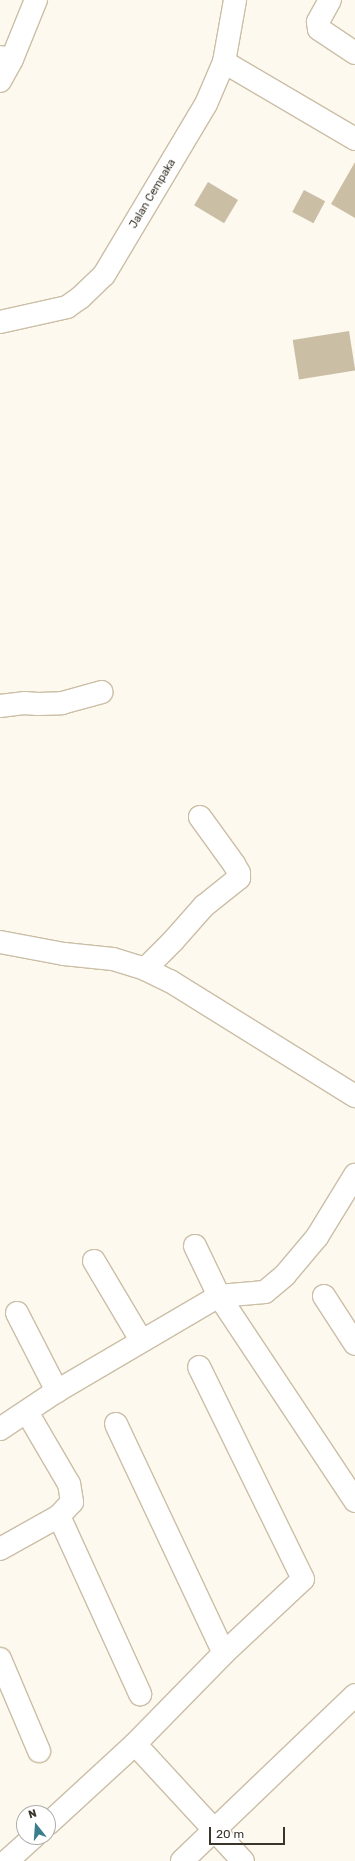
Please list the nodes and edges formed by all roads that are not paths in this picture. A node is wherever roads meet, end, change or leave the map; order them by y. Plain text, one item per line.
1 (36, 0) edge
2 (235, 0) edge
3 (330, 0) edge
4 (355, 53) edge
5 (6, 58) edge
6 (224, 62) junction
7 (0, 81) edge
8 (355, 140) edge
9 (0, 322) edge
10 (102, 692) dead end
11 (0, 706) edge
12 (200, 817) dead end
13 (0, 942) edge
14 (145, 968) junction
15 (355, 1096) edge
16 (355, 1175) edge
17 (195, 1246) dead end
18 (94, 1262) dead end
19 (219, 1296) junction
20 (324, 1296) dead end
21 (16, 1313) dead end
22 (141, 1340) junction
23 (355, 1344) edge
24 (199, 1367) dead end
25 (57, 1391) junction
26 (27, 1412) junction
27 (116, 1424) dead end
28 (0, 1429) edge
29 (355, 1501) edge
30 (59, 1516) junction
31 (0, 1549) edge
32 (224, 1653) junction
33 (1, 1663) edge
34 (140, 1694) dead end
35 (355, 1695) edge
36 (135, 1744) junction
37 (39, 1751) dead end
38 (56, 1817) edge
39 (214, 1830) junction
40 (25, 1845) edge
41 (7, 1861) edge
42 (182, 1861) edge
43 (243, 1861) edge

1 - 5 street
2 - 6 street, Jalan Cempaka
3 - 4 street
5 - 7 street
6 - 8 street
6 - 9 street, Jalan Cempaka
10 - 11 street
12 - 14 street
13 - 14 street
14 - 15 street
16 - 19 street
17 - 19 street
18 - 22 street
19 - 22 street
19 - 29 street
20 - 23 street
21 - 25 street
22 - 25 street
24 - 32 street
25 - 26 street
26 - 28 street
26 - 30 street
27 - 32 street
30 - 31 street
30 - 34 street
32 - 36 street
33 - 37 street
35 - 39 street
36 - 38 street
36 - 39 street
39 - 42 street
39 - 43 street
40 - 41 street

